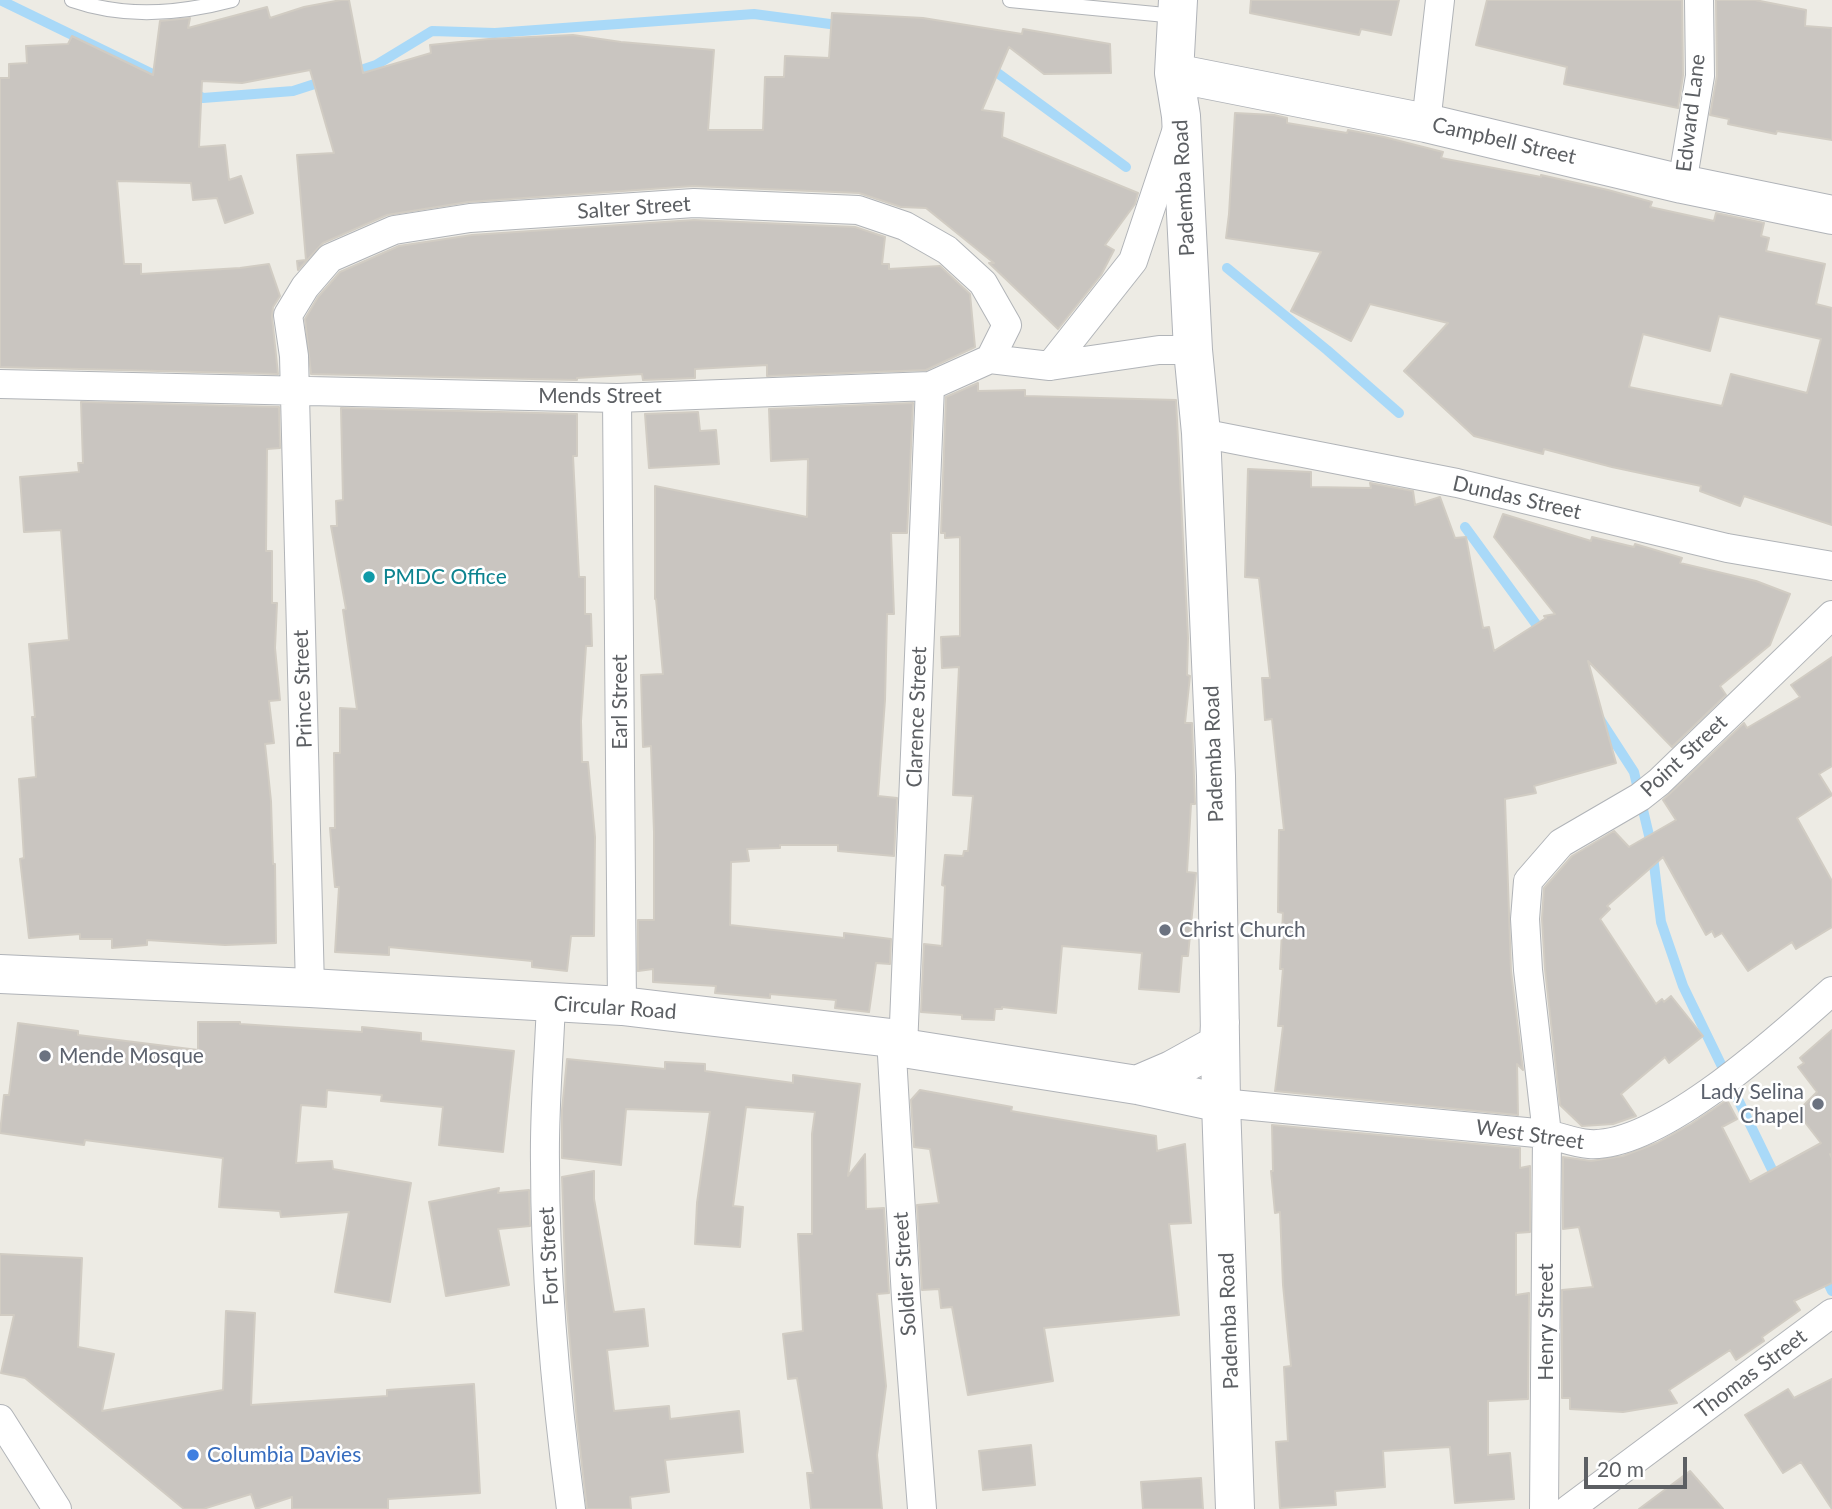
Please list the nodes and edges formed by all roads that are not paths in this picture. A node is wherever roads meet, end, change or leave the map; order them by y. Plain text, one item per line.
1 (72, 0) edge
2 (233, 0) edge
3 (1010, 0) edge
4 (1440, 0) edge
5 (1699, 0) edge
6 (1178, 8) edge
7 (1174, 73) junction
8 (1181, 116) junction
9 (1426, 123) junction
10 (1682, 184) junction
11 (1832, 215) edge
12 (1193, 350) junction
13 (990, 359) junction
14 (1050, 366) junction
15 (0, 384) edge
16 (930, 386) junction
17 (295, 391) junction
18 (617, 398) junction
19 (1201, 433) junction
20 (1832, 566) edge
21 (1832, 615) edge
22 (0, 974) edge
23 (310, 988) junction
24 (1832, 991) edge
25 (551, 1003) junction
26 (622, 1006) junction
27 (1220, 1019) junction
28 (897, 1043) junction
29 (1137, 1085) junction
30 (1222, 1103) junction
31 (1547, 1134) junction
32 (1832, 1313) edge
33 (0, 1419) edge
34 (57, 1509) edge
35 (571, 1509) edge
36 (922, 1509) edge
37 (1235, 1509) edge
38 (1544, 1509) edge
39 (1569, 1509) edge

1 - 2 lane
3 - 6 lane
4 - 9 street
5 - 10 street, Edward Lane
6 - 7 main road, Pademba Road
7 - 8 main road, Pademba Road
7 - 9 main road, Campbell Street
8 - 12 main road, Pademba Road
8 - 14 street
9 - 10 main road, Campbell Street
10 - 11 main road, Campbell Street
12 - 14 street
12 - 19 main road, Pademba Road
13 - 14 street
13 - 16 street, Mends Street
13 - 17 street, Salter Street
15 - 17 street, Mends Street
16 - 18 street, Mends Street
16 - 28 street, Clarence Street
17 - 18 street, Mends Street
17 - 23 street, Prince Street
18 - 26 street, Earl Street
19 - 20 street, Dundas Street
19 - 27 main road, Pademba Road
21 - 31 street, Point Street
22 - 23 main road, Circular Road
23 - 25 main road, Circular Road
24 - 31 street, West Street
25 - 26 main road, Circular Road
25 - 35 street, Fort Street
26 - 28 main road, Circular Road
27 - 29 main road
27 - 30 main road, Pademba Road
28 - 29 main road, Circular Road
28 - 36 street, Soldier Street
29 - 30 main road, Circular Road
30 - 31 street, West Street
30 - 37 main road, Pademba Road
31 - 38 street, Henry Street
32 - 39 street, Thomas Street
33 - 34 street

